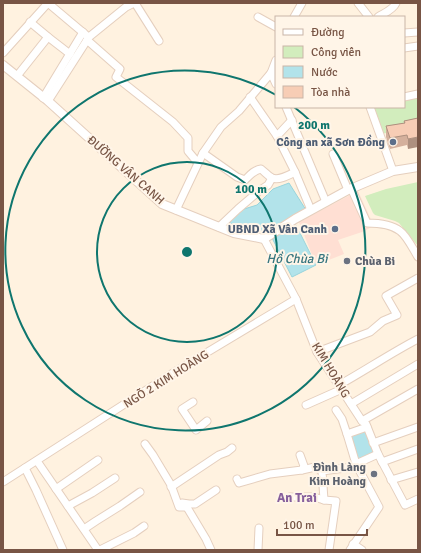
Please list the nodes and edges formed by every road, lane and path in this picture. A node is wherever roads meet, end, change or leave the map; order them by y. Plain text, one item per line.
1 (134, 3) edge
2 (302, 3) edge
3 (358, 3) edge
4 (396, 3) edge
5 (295, 16) edge
6 (368, 16) edge
7 (380, 16) edge
8 (258, 17) dead end
9 (30, 22) junction
10 (275, 26) edge
11 (418, 32) edge
12 (405, 33) edge
13 (86, 36) junction
14 (48, 37) junction
15 (160, 41) dead end
16 (418, 46) edge
17 (405, 48) edge
18 (3, 53) edge
19 (70, 54) junction
20 (275, 63) edge
21 (3, 65) edge
22 (271, 73) junction
23 (17, 76) junction
24 (275, 82) edge
25 (418, 94) edge
26 (250, 97) junction
27 (405, 97) edge
28 (46, 100) junction
29 (286, 108) edge
30 (370, 108) edge
31 (292, 120) junction
32 (276, 136) junction
33 (203, 153) junction
34 (333, 154) dead end
35 (198, 163) junction
36 (418, 167) edge
37 (393, 171) junction
38 (295, 172) junction
39 (272, 178) junction
40 (350, 189) junction
41 (326, 202) junction
42 (176, 210) junction
43 (311, 210) junction
44 (219, 227) junction
45 (264, 239) junction
46 (418, 257) edge
47 (418, 278) edge
48 (296, 299) junction
49 (418, 339) edge
50 (318, 352) junction
51 (418, 364) edge
52 (340, 387) junction
53 (418, 389) edge
54 (193, 402) dead end
55 (351, 404) junction
56 (306, 405) dead end
57 (336, 410) dead end
58 (207, 421) dead end
59 (362, 421) junction
60 (368, 427) junction
61 (418, 428) edge
62 (347, 434) junction
63 (374, 443) junction
64 (145, 444) dead end
65 (232, 448) dead end
66 (418, 449) edge
67 (378, 454) junction
68 (300, 455) dead end
69 (98, 460) dead end
70 (37, 461) junction
71 (382, 462) junction
72 (356, 464) junction
73 (25, 468) junction
74 (302, 470) junction
75 (322, 471) junction
76 (418, 472) edge
77 (115, 478) dead end
78 (236, 479) dead end
79 (391, 480) junction
80 (3, 482) edge
81 (171, 487) junction
82 (56, 489) junction
83 (216, 490) dead end
84 (140, 492) dead end
85 (290, 497) dead end
86 (418, 499) edge
87 (324, 500) junction
88 (179, 505) junction
89 (68, 506) junction
90 (144, 526) dead end
91 (259, 528) dead end
92 (84, 529) junction
93 (352, 547) edge
94 (63, 550) edge
95 (99, 550) edge
96 (211, 550) edge
97 (258, 550) edge
98 (329, 550) edge
99 (362, 550) edge

1 - 13 street
1 - 15 street
2 - 5 street
3 - 6 street
4 - 7 street
8 - 10 street
9 - 13 street
9 - 14 street
9 - 18 street
11 - 12 street
13 - 19 street
13 - 28 street
13 - 35 street
14 - 19 street
14 - 23 street
16 - 17 street
19 - 28 street
20 - 22 street
21 - 23 street, ĐƯỜNG VÂN CANH
22 - 24 street
22 - 26 street
23 - 28 street, ĐƯỜNG VÂN CANH
25 - 27 street
26 - 32 street
26 - 33 street
28 - 42 street, ĐƯỜNG VÂN CANH
29 - 31 street
30 - 37 street
31 - 32 street
31 - 41 street
32 - 38 street
33 - 35 street
33 - 39 street
34 - 40 street
35 - 42 street
36 - 37 street
37 - 40 street
38 - 39 street
38 - 43 street
39 - 44 street
40 - 41 street
40 - 46 street
41 - 43 street
42 - 44 street, ĐƯỜNG VÂN CANH
43 - 45 street
44 - 45 street, ĐƯỜNG VÂN CANH
45 - 48 street, KIM HOÀNG
47 - 50 street
48 - 50 street, KIM HOÀNG
48 - 70 street, NGÕ 2 KIM HOÀNG
49 - 52 street
50 - 52 street, KIM HOÀNG
51 - 55 street
52 - 55 street, KIM HOÀNG
52 - 56 street
53 - 59 street
54 - 58 street
55 - 59 street, KIM HOÀNG
57 - 62 street
59 - 60 street, KIM HOÀNG
60 - 62 street
60 - 63 street, KIM HOÀNG
61 - 63 street
62 - 72 street
63 - 67 street, KIM HOÀNG
64 - 81 street
65 - 81 street
66 - 71 street
67 - 71 street, KIM HOÀNG
67 - 72 street
68 - 74 street
69 - 82 street
70 - 73 street, NGÕ 2 KIM HOÀNG
70 - 82 street
71 - 79 street, KIM HOÀNG
72 - 75 street
72 - 93 street
73 - 80 street, NGÕ 2 KIM HOÀNG
73 - 94 street
74 - 75 street
74 - 78 street
75 - 87 street
76 - 79 street
77 - 89 street
79 - 86 street, KIM HOÀNG
81 - 88 street
82 - 89 street
83 - 88 street
84 - 92 street
85 - 87 street
87 - 98 street
88 - 96 street
89 - 92 street
90 - 95 street
91 - 97 street
92 - 95 street
93 - 99 street

